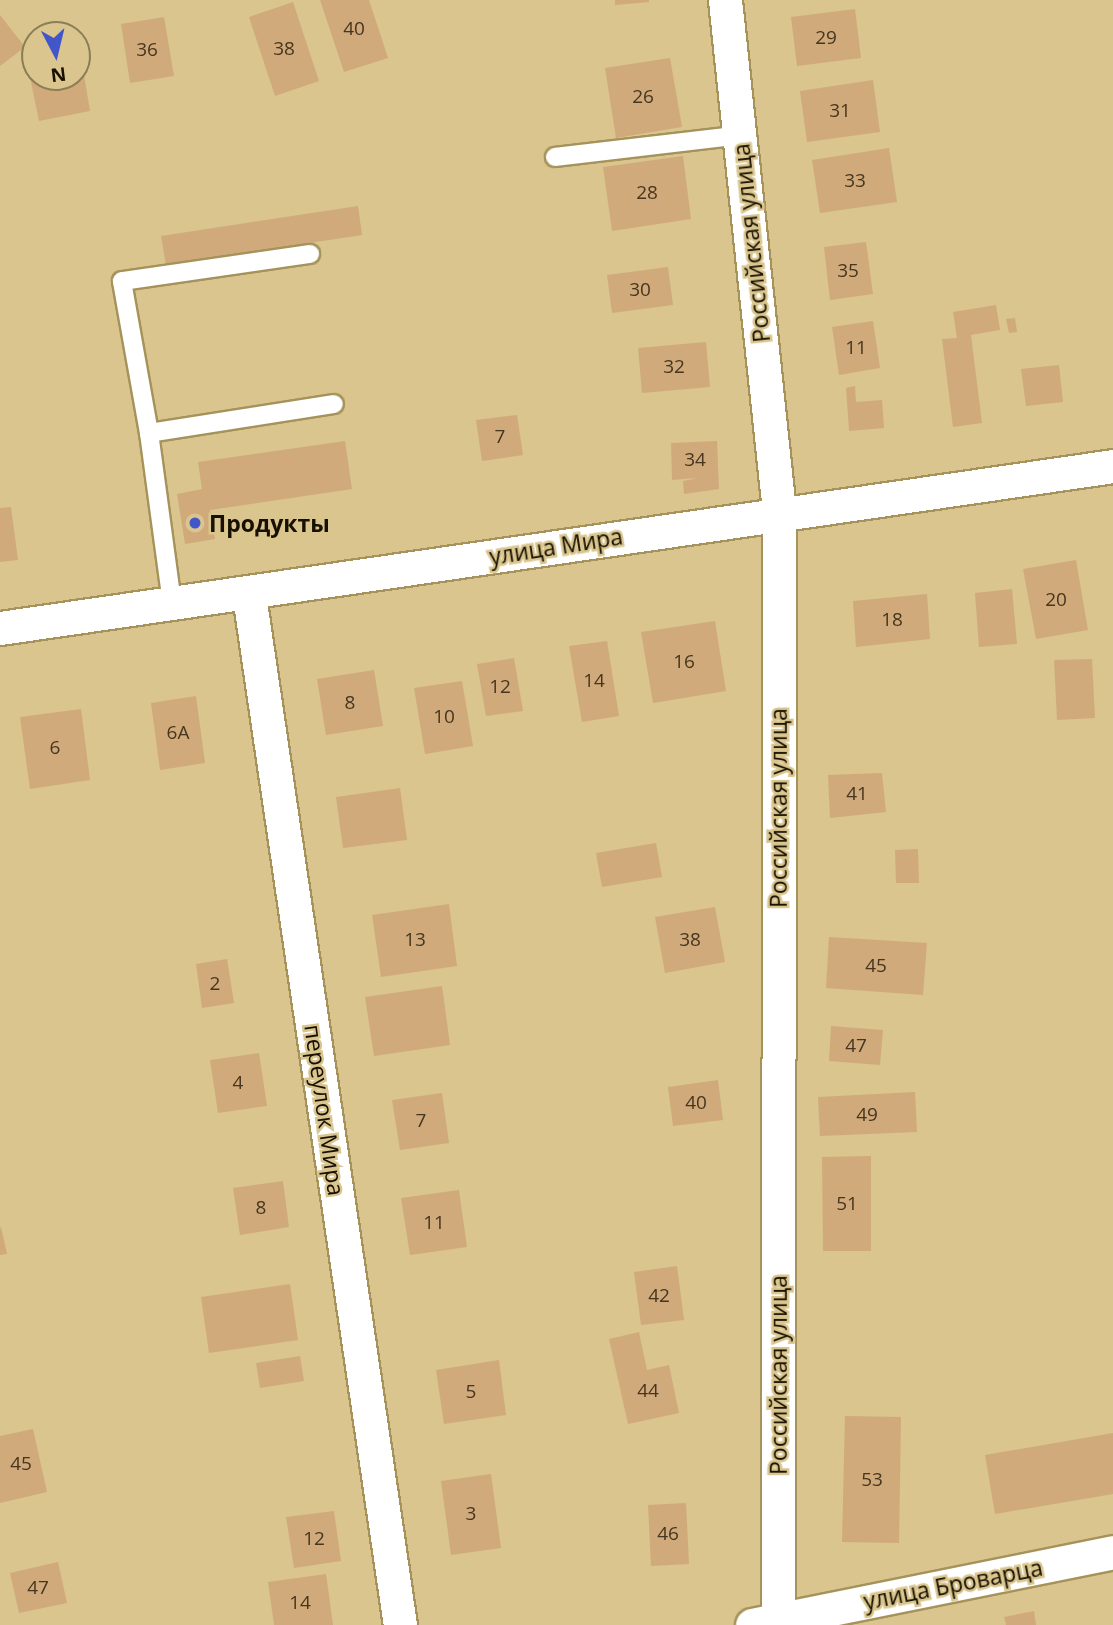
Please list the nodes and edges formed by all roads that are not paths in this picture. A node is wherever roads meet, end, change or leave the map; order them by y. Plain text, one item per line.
1 (725, 0) edge
2 (741, 135) junction
3 (555, 158) dead end
4 (310, 254) dead end
5 (334, 404) dead end
6 (149, 433) junction
7 (1113, 466) edge
8 (779, 512) junction
9 (249, 595) junction
10 (172, 603) junction
11 (0, 628) edge
12 (1113, 1552) edge
13 (765, 1622) edge
14 (400, 1625) edge

1 - 2 street, Российская улица
2 - 3 lane
2 - 8 street, Российская улица
4 - 6 lane
5 - 6 lane
6 - 10 lane
7 - 8 street, улица Мира
8 - 9 street, улица Мира
8 - 13 street, Российская улица
9 - 10 street, улица Мира
9 - 14 street, переулок Мира
10 - 11 street, улица Мира
12 - 13 street, улица Броварца

